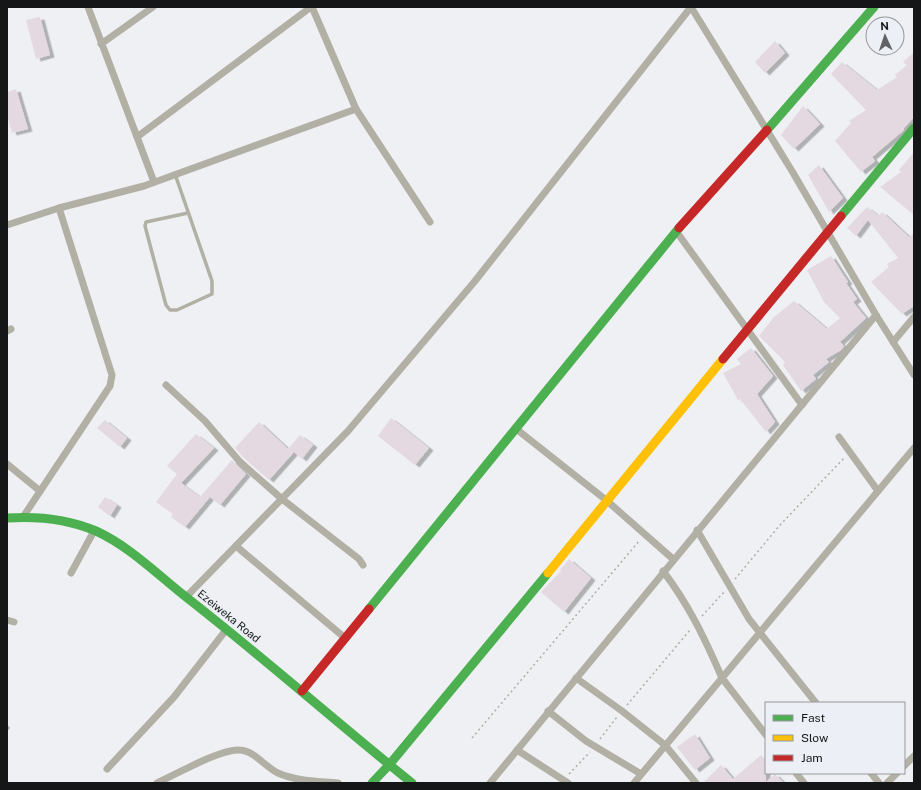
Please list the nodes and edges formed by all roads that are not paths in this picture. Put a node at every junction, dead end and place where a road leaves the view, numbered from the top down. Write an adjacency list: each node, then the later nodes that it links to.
1 (88, 7): 6 (street)
2 (153, 7): 6 (street)
3 (312, 7): 7 (street); 10 (street)
4 (691, 7): 9 (street); 32 (street)
5 (874, 7): 9 (street)
6 (101, 44): 10 (street)
7 (356, 109): 11 (street); 15 (street)
8 (914, 128): 18 (street)
9 (767, 131): 17 (street); 18 (street)
10 (137, 137): 12 (street)
11 (175, 174): 12 (street); 14 (lane)
12 (154, 182): 13 (street)
13 (59, 208): 16 (street); 30 (street)
14 (188, 213): 14 (lane)
15 (430, 222)
16 (7, 225)
17 (676, 231): 21 (street); 26 (street)
18 (828, 233): 19 (street); 21 (street)
19 (876, 315): 22 (street); 25 (street)
20 (914, 317): 22 (street)
21 (746, 330): 25 (street); 33 (street)
22 (893, 342): 23 (street)
23 (914, 375)
24 (166, 385): 32 (street)
25 (802, 404): 36 (street)
26 (515, 428): 33 (street); 46 (street)
27 (839, 438): 31 (street)
28 (914, 448): 31 (street)
29 (7, 464): 30 (street)
30 (40, 491): 34 (street)
31 (878, 491): 45 (street)
32 (282, 499): 38 (street); 40 (street)
33 (606, 500): 39 (street); 56 (street)
34 (23, 517): 35 (street, Ezeiweka Road); 37 (street, Ezeiweka Road)
35 (7, 518)
36 (697, 530): 39 (street); 45 (street)
37 (94, 531): 42 (street); 43 (street, Ezeiweka Road)
38 (236, 546): 43 (street); 46 (street)
39 (673, 559): 41 (street)
40 (363, 565)
41 (663, 571): 47 (street); 48 (street)
42 (71, 573)
43 (186, 597): 44 (street, Ezeiweka Road)
44 (226, 630): 49 (street, Ezeiweka Road); 58 (street)
45 (760, 633): 48 (street); 50 (street)
46 (345, 638): 49 (street)
47 (576, 678): 51 (street); 53 (street)
48 (722, 678): 52 (street); 53 (street)
49 (302, 691): 56 (street, Ezeiweka Road)
50 (815, 702)
51 (548, 711): 54 (street); 59 (street)
52 (765, 734)
53 (665, 745): 59 (street); 70 (street)
54 (517, 750): 63 (street); 68 (street)
55 (914, 756): 57 (street)
56 (389, 765): 66 (street); 67 (street, Ezeiweka Road)
57 (905, 765)
58 (107, 769)
59 (641, 774): 69 (street)
60 (797, 774): 71 (street)
61 (872, 774): 72 (street)
62 (896, 774): 73 (street)
63 (566, 781)
64 (157, 783): 65 (street)
65 (338, 783)
66 (372, 783)
67 (412, 783)
68 (490, 783)
69 (634, 783)
70 (696, 783)
71 (804, 783)
72 (879, 783)
73 (887, 783)

